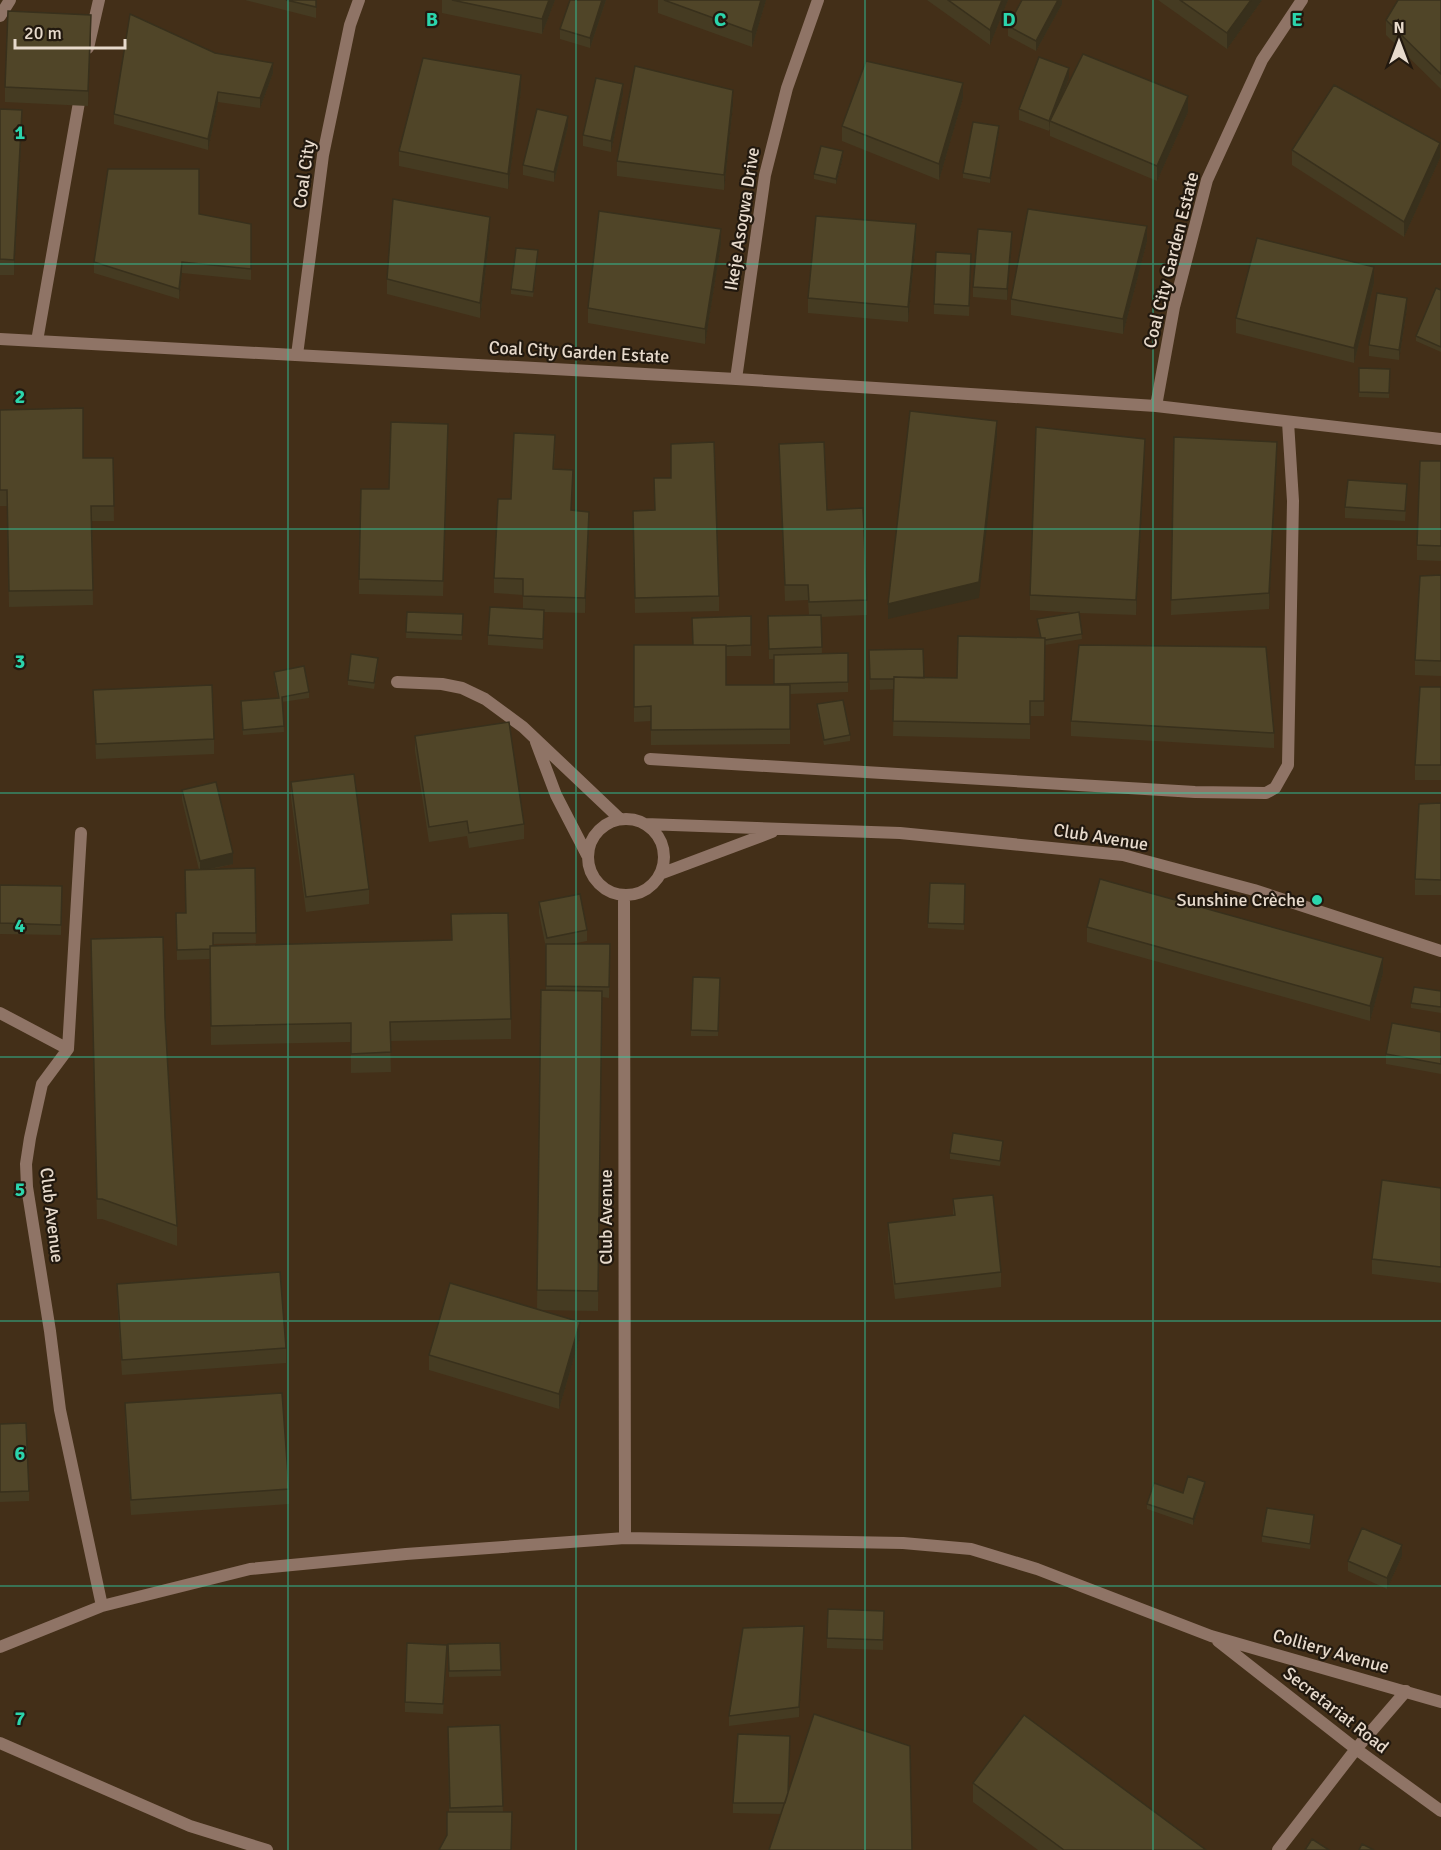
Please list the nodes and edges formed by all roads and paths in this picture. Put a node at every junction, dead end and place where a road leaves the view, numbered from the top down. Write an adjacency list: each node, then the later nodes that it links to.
1 (10, 0): 6 (street)
2 (99, 0): 7 (street)
3 (359, 0): 11 (street, Coal City)
4 (818, 0): 12 (street, Ikeje Asogwa Drive)
5 (1302, 0): 13 (street, Coal City Garden Estate)
6 (0, 16)
7 (87, 56)
8 (83, 79): 10 (street)
9 (0, 339): 10 (street, Coal City Garden Estate)
10 (37, 341): 11 (street, Coal City Garden Estate)
11 (297, 355): 12 (street, Coal City Garden Estate)
12 (736, 379): 13 (street, Coal City Garden Estate)
13 (1156, 406): 14 (street, Coal City Garden Estate)
14 (1288, 422): 15 (street, Coal City Garden Estate); 18 (street)
15 (1441, 439)
16 (397, 682): 17 (street)
17 (535, 738): 19 (street); 23 (street)
18 (650, 759)
19 (620, 819): 20 (street, Club Avenue); 23 (street)
20 (645, 824): 21 (street, Club Avenue); 24 (street)
21 (779, 829): 24 (street, Club Avenue); 26 (street, Club Avenue)
22 (81, 833): 28 (street)
23 (587, 855): 25 (street)
24 (660, 874): 25 (street, Club Avenue)
25 (624, 895): 29 (street, Club Avenue)
26 (1441, 951)
27 (0, 1013): 28 (street)
28 (68, 1049): 30 (street, Club Avenue)
29 (625, 1538): 30 (street); 31 (street)
30 (102, 1606): 32 (street)
31 (1211, 1636): 33 (street, Colliery Avenue); 36 (street, Secretariat Road)
32 (0, 1647)
33 (1406, 1691): 34 (street, Colliery Avenue); 36 (street)
34 (1441, 1702)
35 (0, 1743): 38 (street)
36 (1356, 1749): 37 (street, Secretariat Road); 40 (street)
37 (1441, 1811)
38 (227, 1844): 39 (street)
39 (267, 1850)
40 (1278, 1850)

